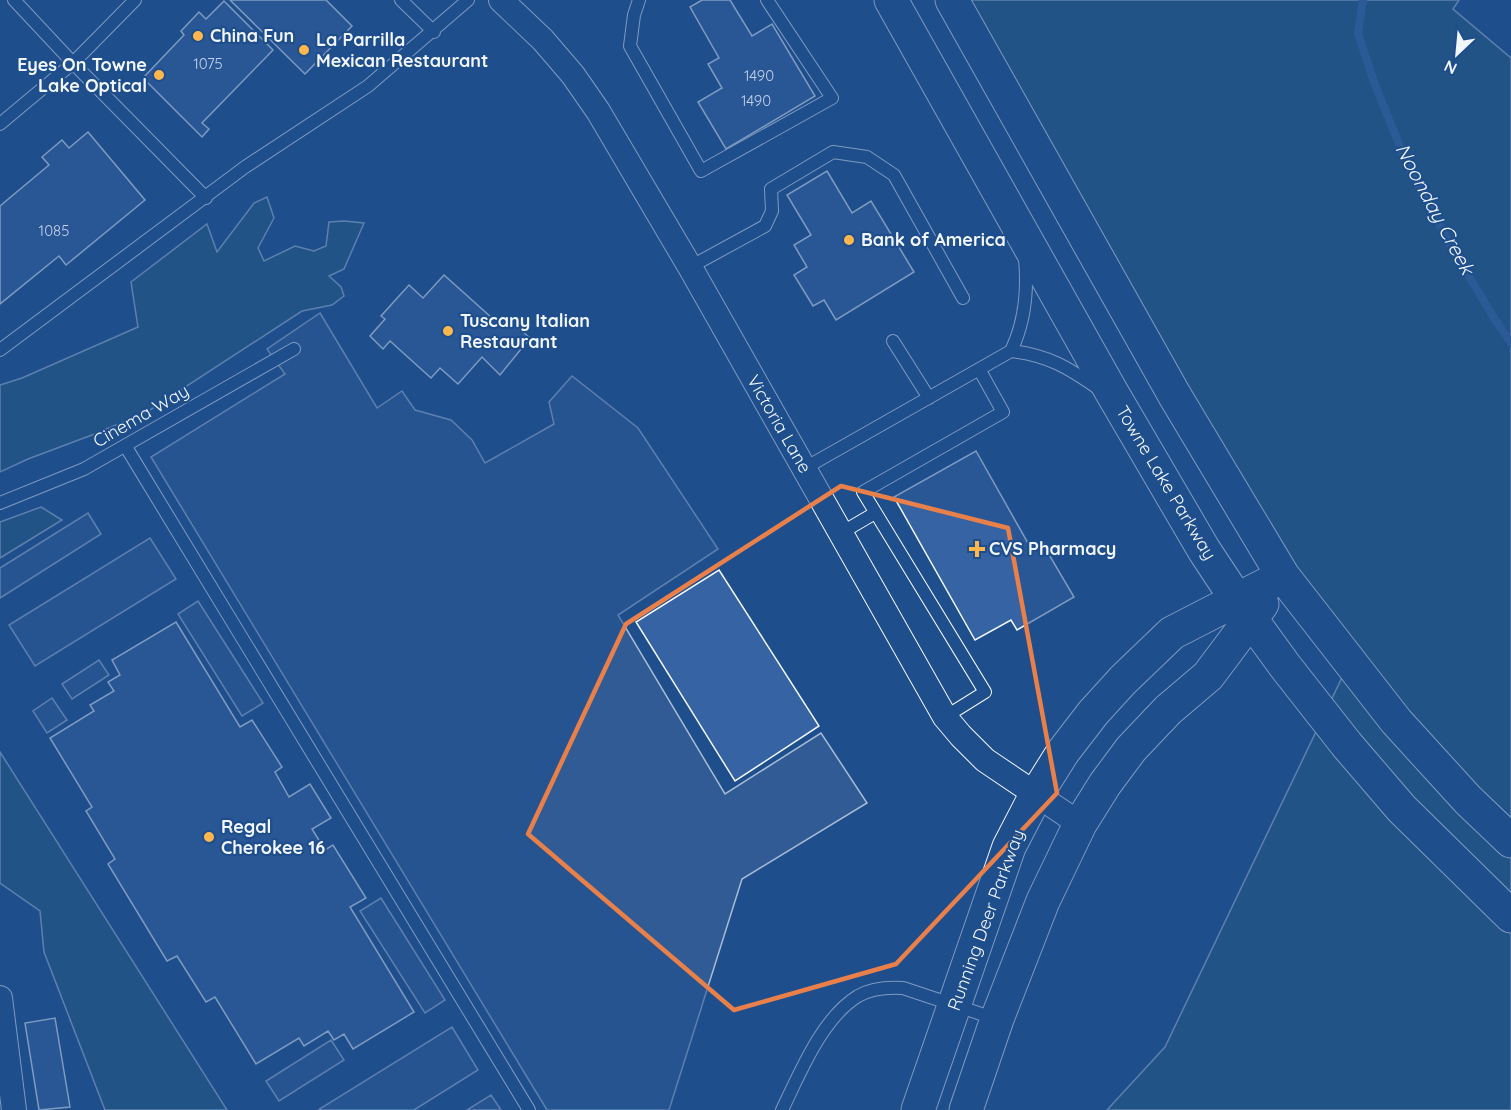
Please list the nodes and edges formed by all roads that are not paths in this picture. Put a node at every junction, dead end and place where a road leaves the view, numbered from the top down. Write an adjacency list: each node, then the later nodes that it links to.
1 (14, 0): 11 (lane)
2 (135, 0): 11 (lane)
3 (401, 0): 10 (lane)
4 (468, 0): 10 (lane)
5 (501, 0): 15 (street, Victoria Lane)
6 (639, 0): 7 (lane)
7 (767, 0)
8 (891, 0): 14 (main road, Towne Lake Parkway)
9 (952, 0): 29 (main road)
10 (434, 32): 13 (lane)
11 (73, 63): 12 (lane); 13 (lane)
12 (0, 124)
13 (206, 198): 19 (lane)
14 (1022, 231): 20 (lane); 23 (main road, Towne Lake Parkway)
15 (690, 267): 16 (lane); 25 (street, Victoria Lane)
16 (963, 298)
17 (893, 341): 22 (lane)
18 (294, 349): 24 (lane, Cinema Way)
19 (0, 350)
20 (1011, 351): 21 (lane); 23 (lane)
21 (979, 369): 22 (lane); 27 (lane)
22 (929, 398): 25 (lane)
23 (1118, 403): 30 (main road, Towne Lake Parkway)
24 (126, 447): 26 (lane, Cinema Way); 40 (lane)
25 (805, 468): 28 (street, Victoria Lane)
26 (0, 503)
27 (875, 513): 28 (lane); 31 (lane)
28 (841, 532): 31 (street, Victoria Lane)
29 (1283, 576): 30 (main road, Running Deer Parkway); 34 (main road)
30 (1244, 610): 32 (main road, Running Deer Parkway); 33 (main road, Running Deer Parkway); 35 (main road, Towne Lake Parkway)
31 (945, 717): 32 (street, Victoria Lane)
32 (1036, 795): 33 (street, Victoria Lane); 37 (main road, Running Deer Parkway)
33 (1080, 824): 38 (main road, Running Deer Parkway)
34 (1511, 841)
35 (1511, 916)
36 (0, 998): 39 (street)
37 (956, 1005): 38 (lane); 41 (lane); 42 (main road, Running Deer Parkway)
38 (997, 1019): 43 (main road, Running Deer Parkway)
39 (14, 1110)
40 (529, 1110)
41 (782, 1110)
42 (918, 1110)
43 (966, 1110)

